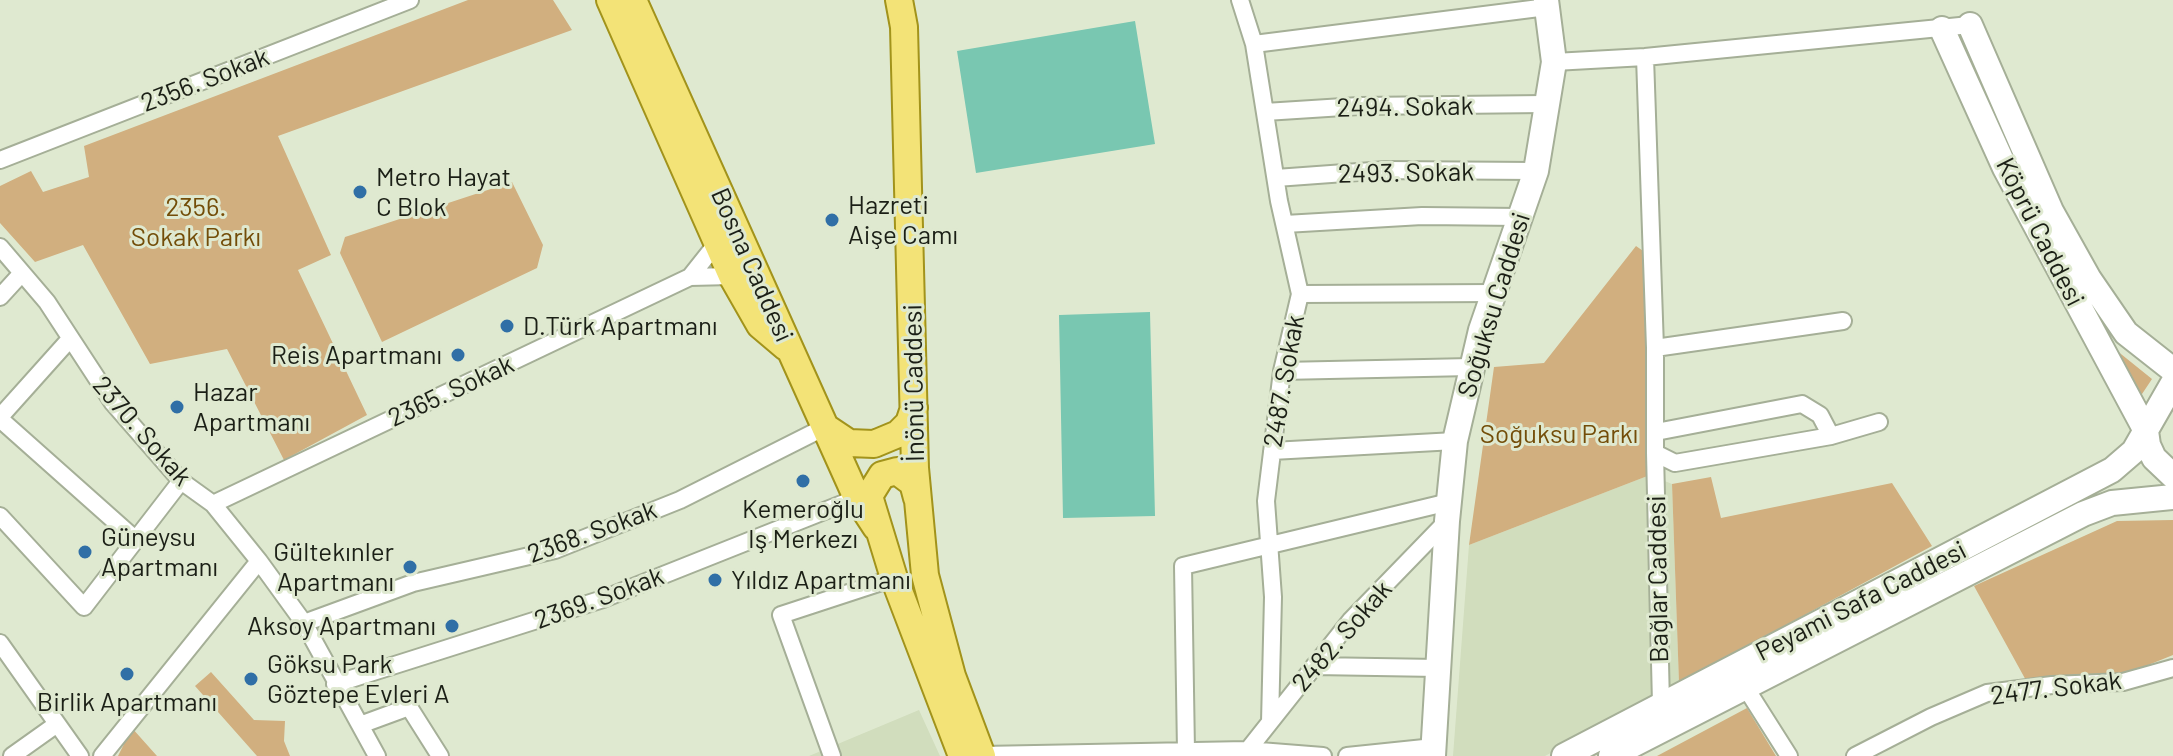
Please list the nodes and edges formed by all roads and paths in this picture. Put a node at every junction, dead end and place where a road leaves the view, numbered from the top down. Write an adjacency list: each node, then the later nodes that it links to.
1 (410, 0): 16 (street, 2356. Sokak)
2 (610, 0): 12 (main road)
3 (899, 0): 38 (main road, İnönü Caddesi)
4 (1240, 0): 9 (street, 2487. Sokak)
5 (631, 4): 15 (main road, Bosna Caddesi)
6 (1547, 4): 9 (street); 11 (street, Soğuksu Caddesi)
7 (1970, 25): 8 (street); 35 (street, Köprü Caddesi)
8 (1942, 29): 10 (street); 42 (street, Köprü Caddesi)
9 (1254, 44): 14 (street, 2487. Sokak)
10 (1645, 57): 11 (street); 32 (street, Bağlar Caddesi)
11 (1554, 62): 13 (street, Soğuksu Caddesi)
12 (655, 102): 15 (main road); 21 (main road)
13 (1545, 104): 14 (street, 2494. Sokak); 17 (street, Soğuksu Caddesi)
14 (1265, 112): 18 (street, 2487. Sokak)
15 (690, 126): 28 (main road, Bosna Caddesi)
16 (0, 160)
17 (1536, 171): 18 (street, 2493. Sokak); 19 (street, Soğuksu Caddesi)
18 (1276, 178): 20 (street, 2487. Sokak)
19 (1521, 217): 20 (street); 26 (street, Soğuksu Caddesi)
20 (1285, 224): 27 (street, 2487. Sokak)
21 (717, 243): 24 (main road); 25 (street, 2365. Sokak)
22 (0, 247): 23 (street, 2370. Sokak)
23 (22, 273): 29 (street); 31 (street, 2370. Sokak)
24 (732, 276): 25 (street, 2365. Sokak); 28 (main road); 33 (main road)
25 (690, 277): 53 (street, 2365. Sokak)
26 (1495, 293): 27 (street); 34 (street, Soğuksu Caddesi)
27 (1300, 294): 36 (street, 2487. Sokak)
28 (768, 295): 33 (main road, Bosna Caddesi)
29 (0, 297)
30 (1843, 321): 32 (street)
31 (69, 340): 39 (street); 49 (street, 2370. Sokak)
32 (1655, 348): 43 (street, Bağlar Caddesi)
33 (789, 349): 41 (main road, Bosna Caddesi)
34 (1471, 367): 36 (street); 45 (street, Soğuksu Caddesi)
35 (2173, 370)
36 (1282, 371): 46 (street, 2487. Sokak)
37 (2173, 383): 42 (street, Peyami Safa Caddesi)
38 (914, 408): 41 (main road); 52 (main road, İnönü Caddesi)
39 (0, 418): 57 (street)
40 (1879, 422): 44 (street)
41 (825, 427): 51 (main road, Bosna Caddesi); 61 (street, 2368. Sokak)
42 (2146, 431): 48 (street, Köprü Caddesi); 68 (street, Peyami Safa Caddesi)
43 (1656, 432): 44 (street); 47 (street, Bağlar Caddesi)
44 (1831, 436): 47 (street)
45 (1455, 441): 46 (street); 54 (street, Soğuksu Caddesi)
46 (1272, 451): 58 (street, 2487. Sokak)
47 (1655, 453): 68 (street, Bağlar Caddesi)
48 (2173, 476)
49 (181, 481): 53 (street, 2370. Sokak); 57 (street)
50 (2173, 497): 67 (street, Peyami Safa Caddesi)
51 (857, 498): 56 (main road, Bosna Caddesi); 66 (street, 2369. Sokak)
52 (918, 501): 56 (main road); 82 (main road, İnönü Caddesi)
53 (213, 504): 59 (street, 2370. Sokak)
54 (1448, 511): 58 (street); 63 (street, 2482. Sokak); 64 (street, Soğuksu Caddesi)
55 (0, 516): 57 (street)
56 (876, 527): 60 (main road)
57 (136, 540)
58 (1269, 548): 69 (street, 2487. Sokak); 72 (street)
59 (259, 561): 61 (street, 2370. Sokak); 77 (street)
60 (894, 578): 80 (street); 81 (main road)
61 (304, 623): 66 (street, 2370. Sokak)
62 (0, 643): 70 (street)
63 (1314, 666): 64 (street); 69 (street, 2482. Sokak)
64 (1438, 668): 73 (street, Soğuksu Caddesi)
65 (2173, 668): 88 (street, 2477. Sokak)
66 (335, 684): 71 (street, 2370. Sokak)
67 (1744, 685): 86 (street, Peyami Safa Caddesi); 87 (street)
68 (1661, 704): 85 (street, Peyami Safa Caddesi)
69 (1270, 722): 74 (street, 2482. Sokak)
70 (57, 724): 75 (street); 76 (street)
71 (360, 725): 78 (street, 2370. Sokak); 79 (street)
72 (1186, 751): 74 (street); 82 (street)
73 (1433, 752): 84 (street)
74 (1245, 753): 83 (street)
75 (12, 756)
76 (80, 756)
77 (102, 756)
78 (377, 756)
79 (440, 756)
80 (832, 756)
81 (962, 756)
82 (982, 756)
83 (1323, 756)
84 (1347, 756)
85 (1564, 756)
86 (1611, 756)
87 (1789, 756)
88 (1855, 756)

